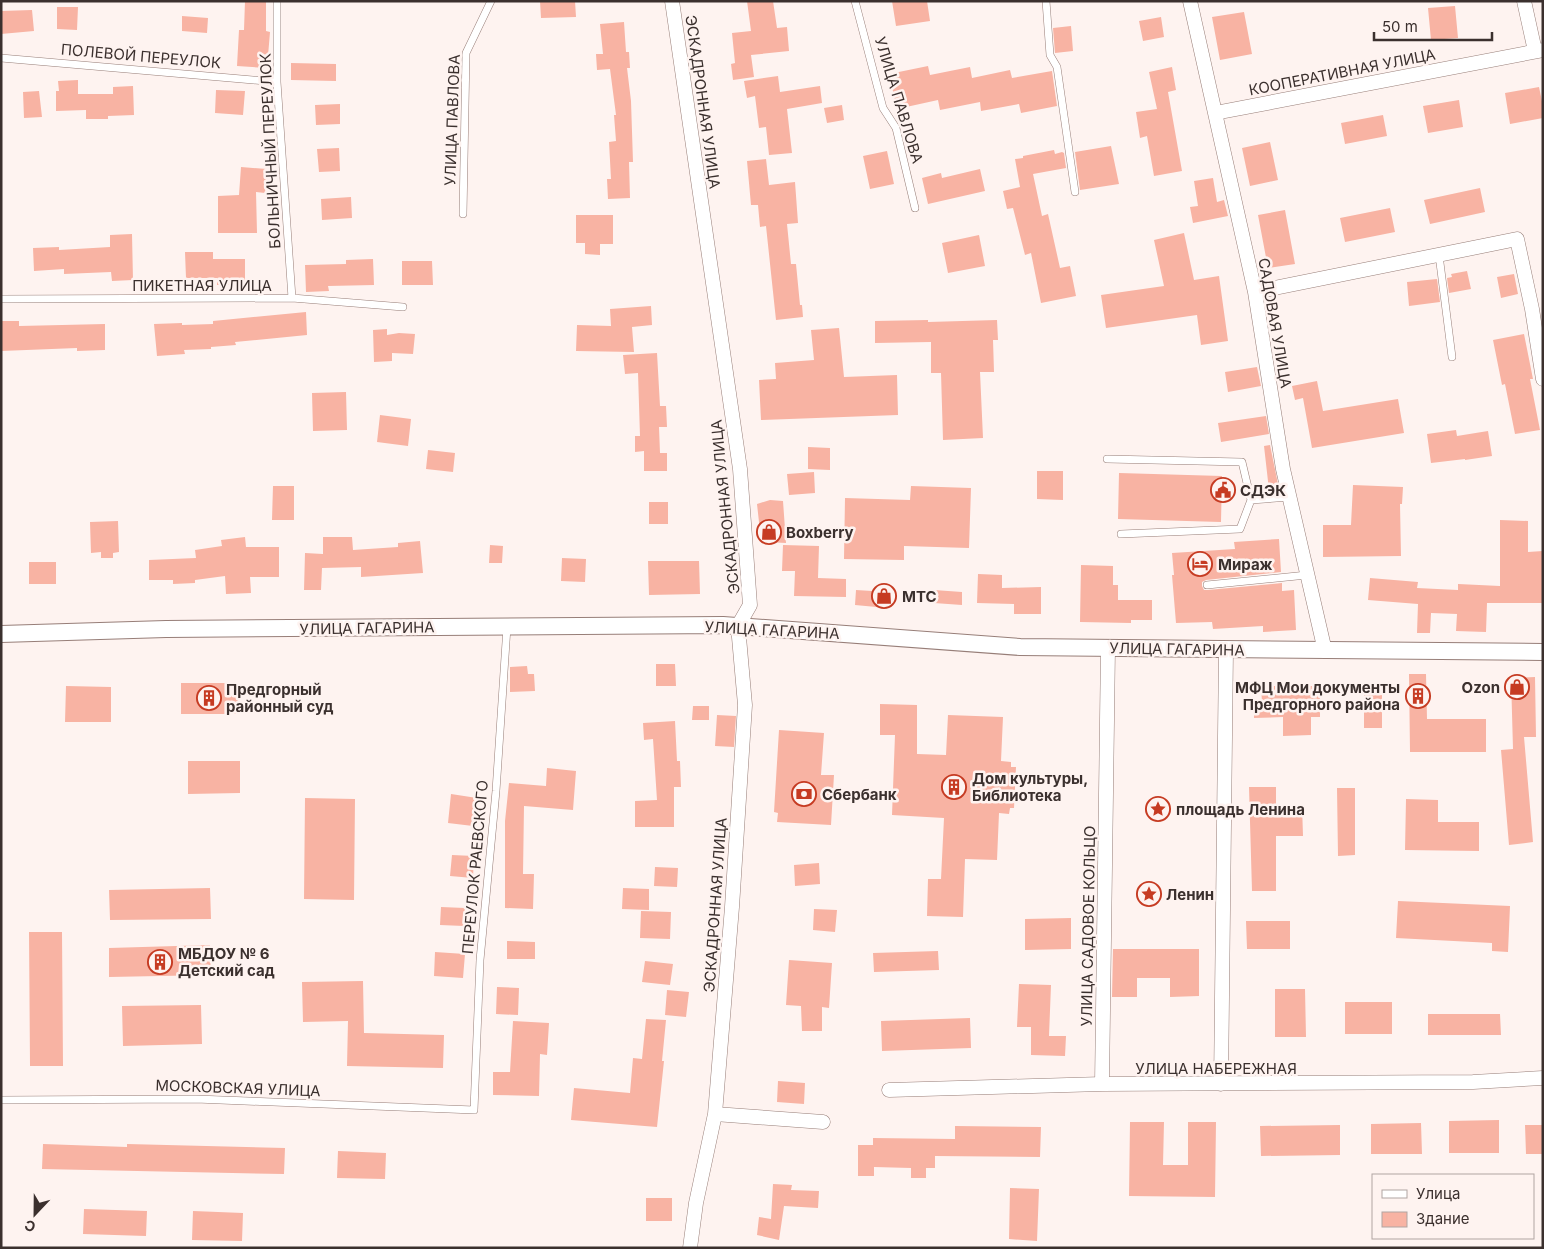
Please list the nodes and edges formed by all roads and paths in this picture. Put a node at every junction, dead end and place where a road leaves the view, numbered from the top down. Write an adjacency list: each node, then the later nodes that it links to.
1 (277, 1): 10 (lane, БОЛЬНИЧНЫЙ ПЕРЕУЛОК)
2 (491, 1): 14 (lane, УЛИЦА ПАВЛОВА)
3 (672, 1): 29 (street, ЭСКАДРОННАЯ УЛИЦА)
4 (855, 1): 13 (lane, УЛИЦА ПАВЛОВА)
5 (1046, 1): 12 (lane)
6 (1190, 1): 11 (street, САДОВАЯ УЛИЦА)
7 (1524, 1): 8 (street, КООПЕРАТИВНАЯ УЛИЦА)
8 (1539, 51): 11 (street, КООПЕРАТИВНАЯ УЛИЦА)
9 (1, 58): 10 (lane, ПОЛЕВОЙ ПЕРЕУЛОК)
10 (278, 82): 17 (lane, БОЛЬНИЧНЫЙ ПЕРЕУЛОК)
11 (1215, 113): 16 (street, САДОВАЯ УЛИЦА)
12 (1075, 192)
13 (915, 208)
14 (463, 214)
15 (1438, 255): 16 (street); 20 (lane); 21 (street)
16 (1255, 292): 23 (street, САДОВАЯ УЛИЦА)
17 (292, 298): 18 (lane, ПИКЕТНАЯ УЛИЦА); 19 (lane, ПИКЕТНАЯ УЛИЦА)
18 (1, 299)
19 (403, 307)
20 (1452, 357)
21 (1543, 379)
22 (1106, 459): 24 (lane)
23 (1290, 497): 24 (lane); 26 (street, САДОВАЯ УЛИЦА)
24 (1251, 500): 25 (lane)
25 (1121, 534)
26 (1307, 575): 27 (lane); 33 (street, САДОВАЯ УЛИЦА)
27 (1207, 586)
28 (507, 626): 29 (street, УЛИЦА ГАГАРИНА); 30 (street, УЛИЦА ГАГАРИНА); 40 (lane, ПЕРЕУЛОК РАЕВСКОГО)
29 (738, 626): 31 (street, УЛИЦА ГАГАРИНА); 41 (street, ЭСКАДРОННАЯ УЛИЦА)
30 (1, 634)
31 (1108, 648): 32 (street, УЛИЦА ГАГАРИНА); 36 (street, УЛИЦА САДОВОЕ КОЛЬЦО)
32 (1226, 650): 33 (street, УЛИЦА ГАГАРИНА); 37 (street)
33 (1324, 651): 34 (street, УЛИЦА ГАГАРИНА)
34 (1543, 652)
35 (1543, 1078): 37 (street, УЛИЦА НАБЕРЕЖНАЯ)
36 (1102, 1084): 37 (street, УЛИЦА НАБЕРЕЖНАЯ); 38 (street, УЛИЦА НАБЕРЕЖНАЯ)
37 (1221, 1084)
38 (889, 1090)
39 (1, 1100): 40 (lane, МОСКОВСКАЯ УЛИЦА)
40 (474, 1110)
41 (715, 1114): 42 (street); 43 (street, ЭСКАДРОННАЯ УЛИЦА)
42 (823, 1122)
43 (690, 1248)

